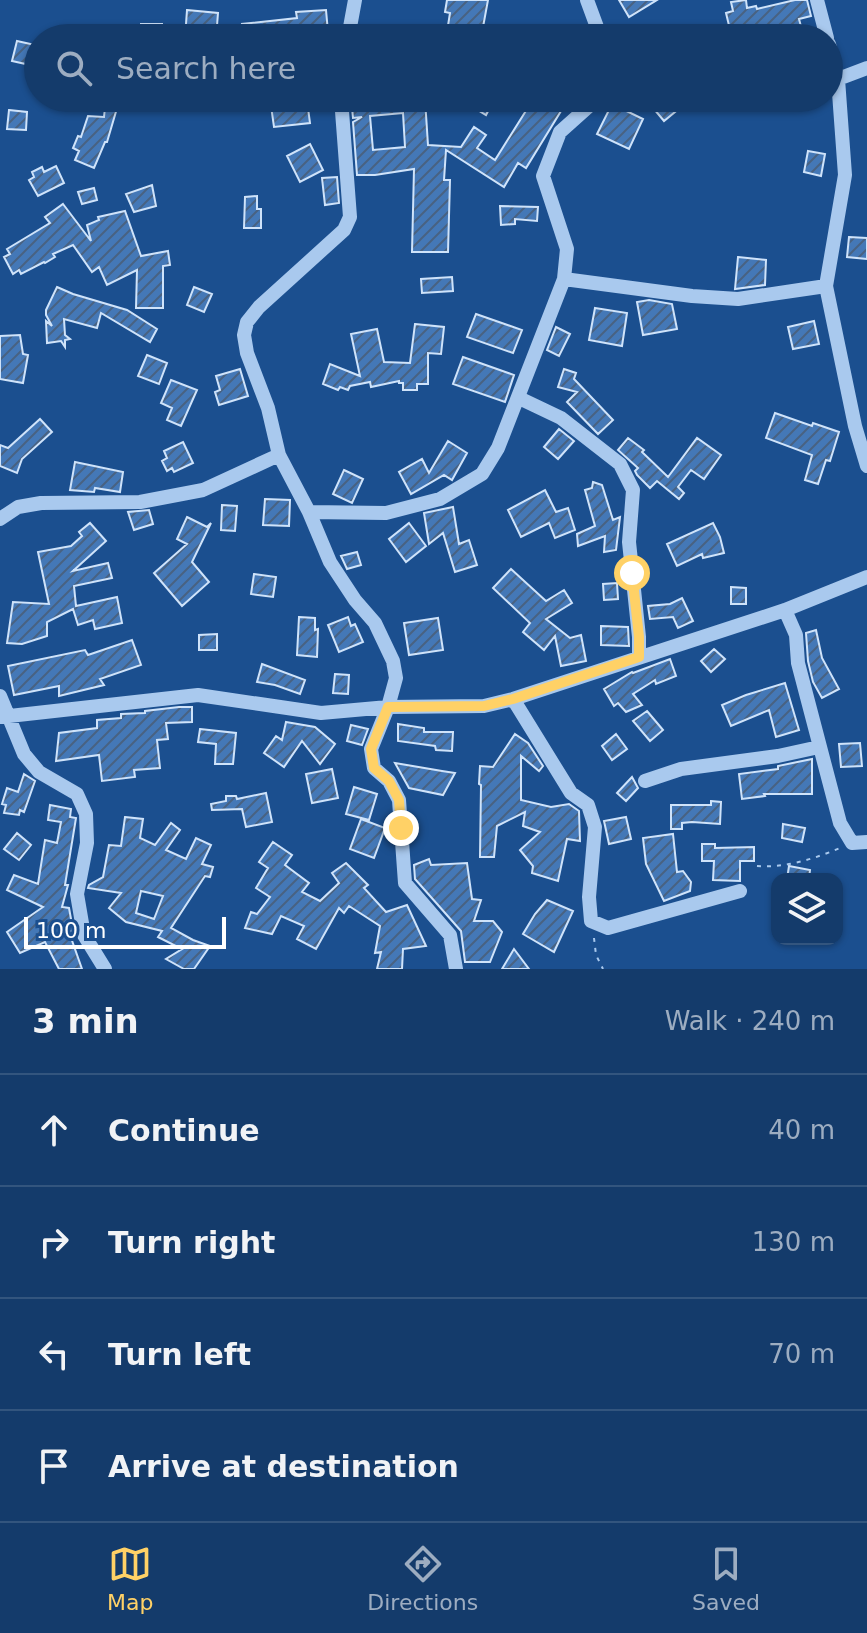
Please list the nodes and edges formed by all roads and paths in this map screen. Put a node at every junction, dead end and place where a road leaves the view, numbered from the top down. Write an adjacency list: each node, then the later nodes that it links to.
1 (355, 0): 4 (street)
2 (587, 0): 5 (street)
3 (817, 0): 6 (street)
4 (351, 24)
5 (596, 24)
6 (823, 24)
7 (867, 68): 8 (street)
8 (843, 77)
9 (342, 112): 15 (street)
10 (582, 112): 12 (street)
11 (840, 112): 13 (street)
12 (564, 279): 13 (street); 14 (street)
13 (826, 286): 16 (street)
14 (519, 398): 17 (street); 21 (street)
15 (279, 455): 17 (street); 18 (street)
16 (867, 466)
17 (309, 512): 24 (street)
18 (0, 519)
19 (867, 577): 20 (street)
20 (785, 610): 21 (street); 26 (street)
21 (639, 657): 23 (street)
22 (0, 696): 25 (street)
23 (513, 699): 24 (street); 31 (street)
24 (388, 707): 25 (street); 33 (street)
25 (4, 717): 32 (street)
26 (819, 747): 27 (street); 28 (street)
27 (645, 781)
28 (859, 842): 29 (path)
29 (757, 866)
30 (740, 891): 31 (street)
31 (591, 921): 34 (path)
32 (105, 969)
33 (456, 969)
34 (603, 969)

